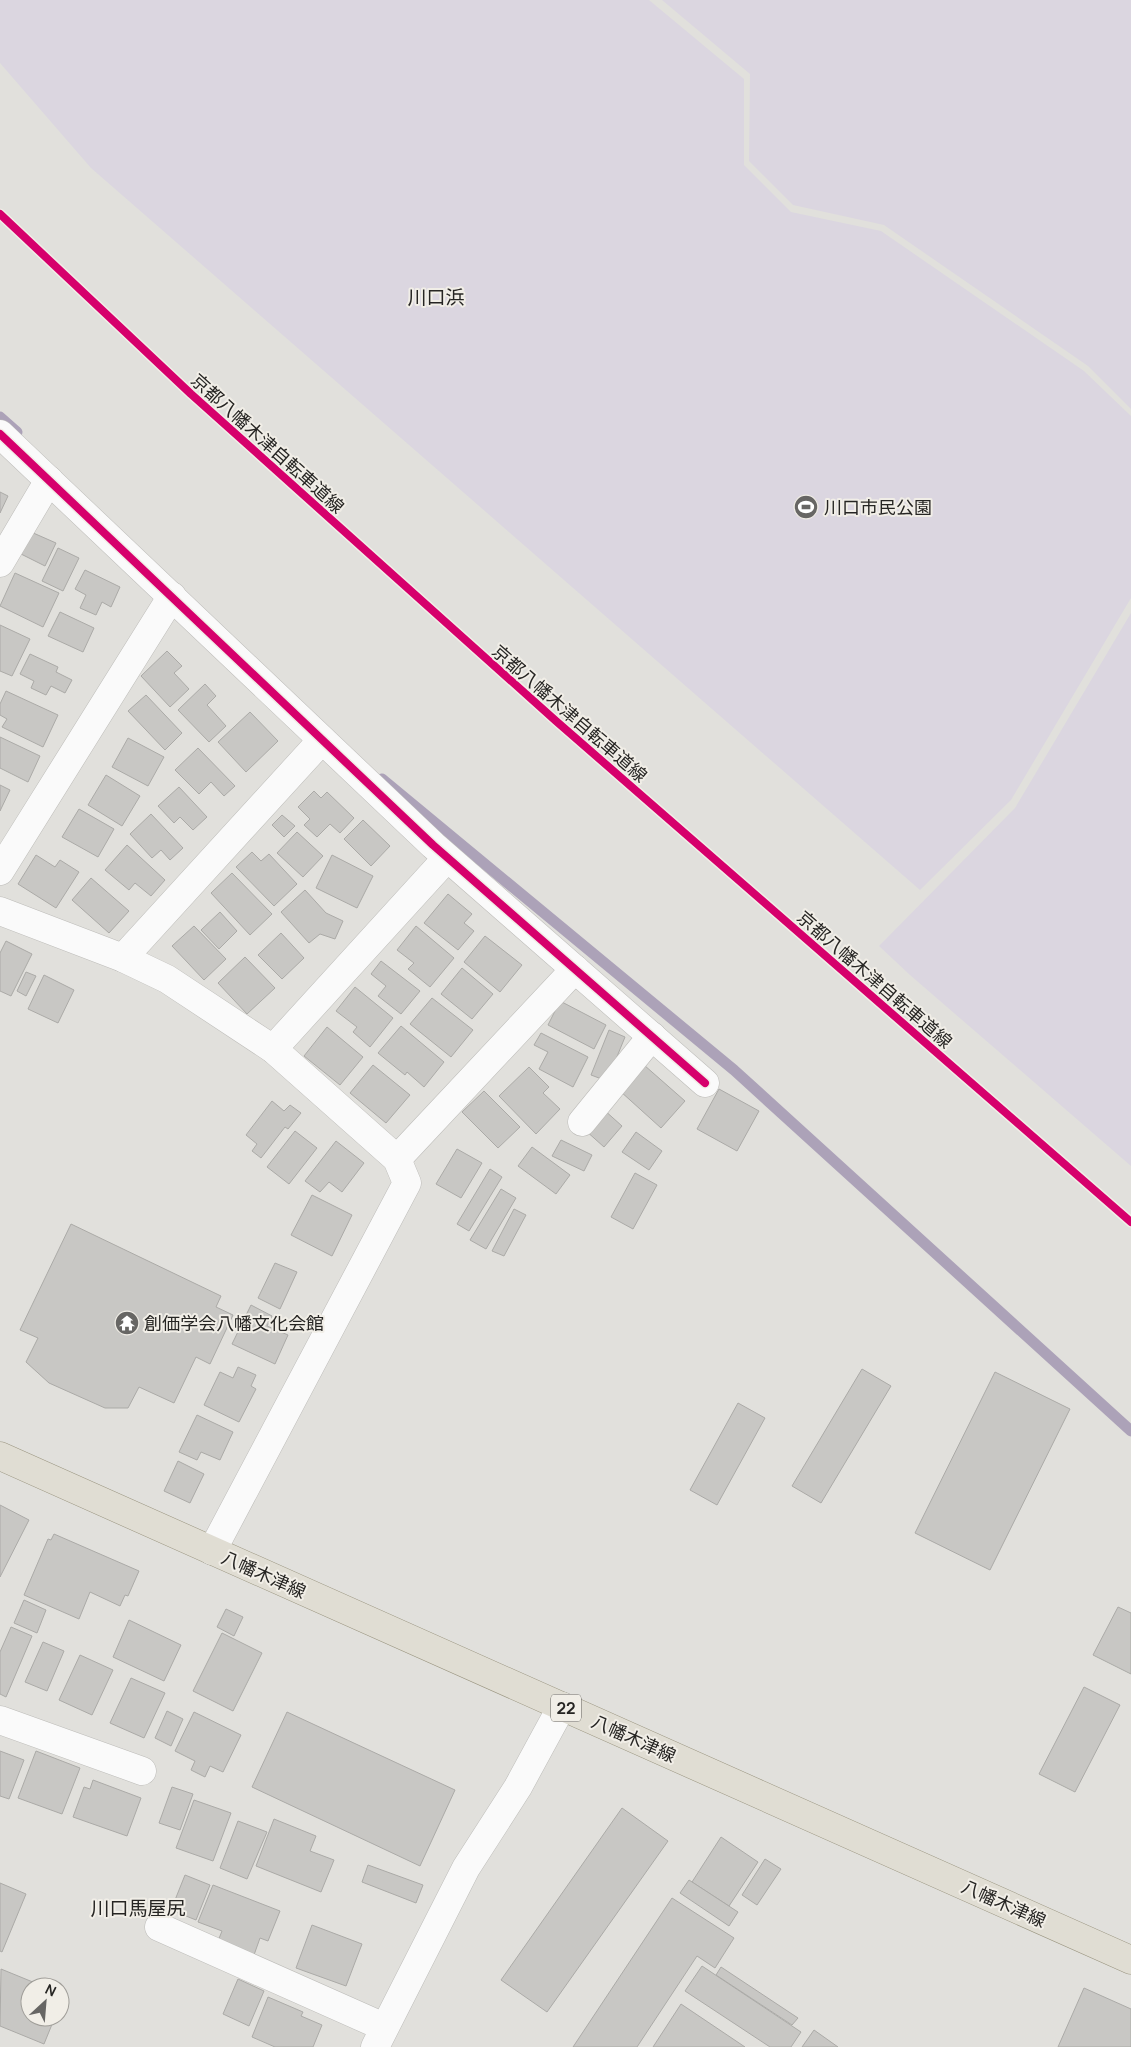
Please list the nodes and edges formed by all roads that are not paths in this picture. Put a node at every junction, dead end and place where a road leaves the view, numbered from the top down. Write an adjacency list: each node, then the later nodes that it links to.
1 (0, 434): 2 (street)
2 (49, 480): 3 (street); 4 (street)
3 (0, 563)
4 (172, 596): 5 (street); 7 (street)
5 (322, 740): 6 (street); 9 (street)
6 (447, 858): 10 (street); 12 (street)
7 (0, 871)
8 (0, 911): 9 (street)
9 (124, 958): 12 (street)
10 (576, 970): 11 (street); 15 (street)
11 (652, 1036): 13 (street); 14 (street)
12 (273, 1049): 15 (street)
13 (705, 1083)
14 (582, 1122)
15 (397, 1159): 17 (street)
16 (0, 1456): 17 (main road, 八幡木津線 / 22)
17 (212, 1550): 18 (main road, 八幡木津線 / 22)
18 (562, 1706): 22 (main road, 八幡木津線 / 22); 23 (street)
19 (0, 1720): 20 (street)
20 (142, 1771)
21 (159, 1927): 23 (street)
22 (1131, 1960)
23 (379, 2037)

